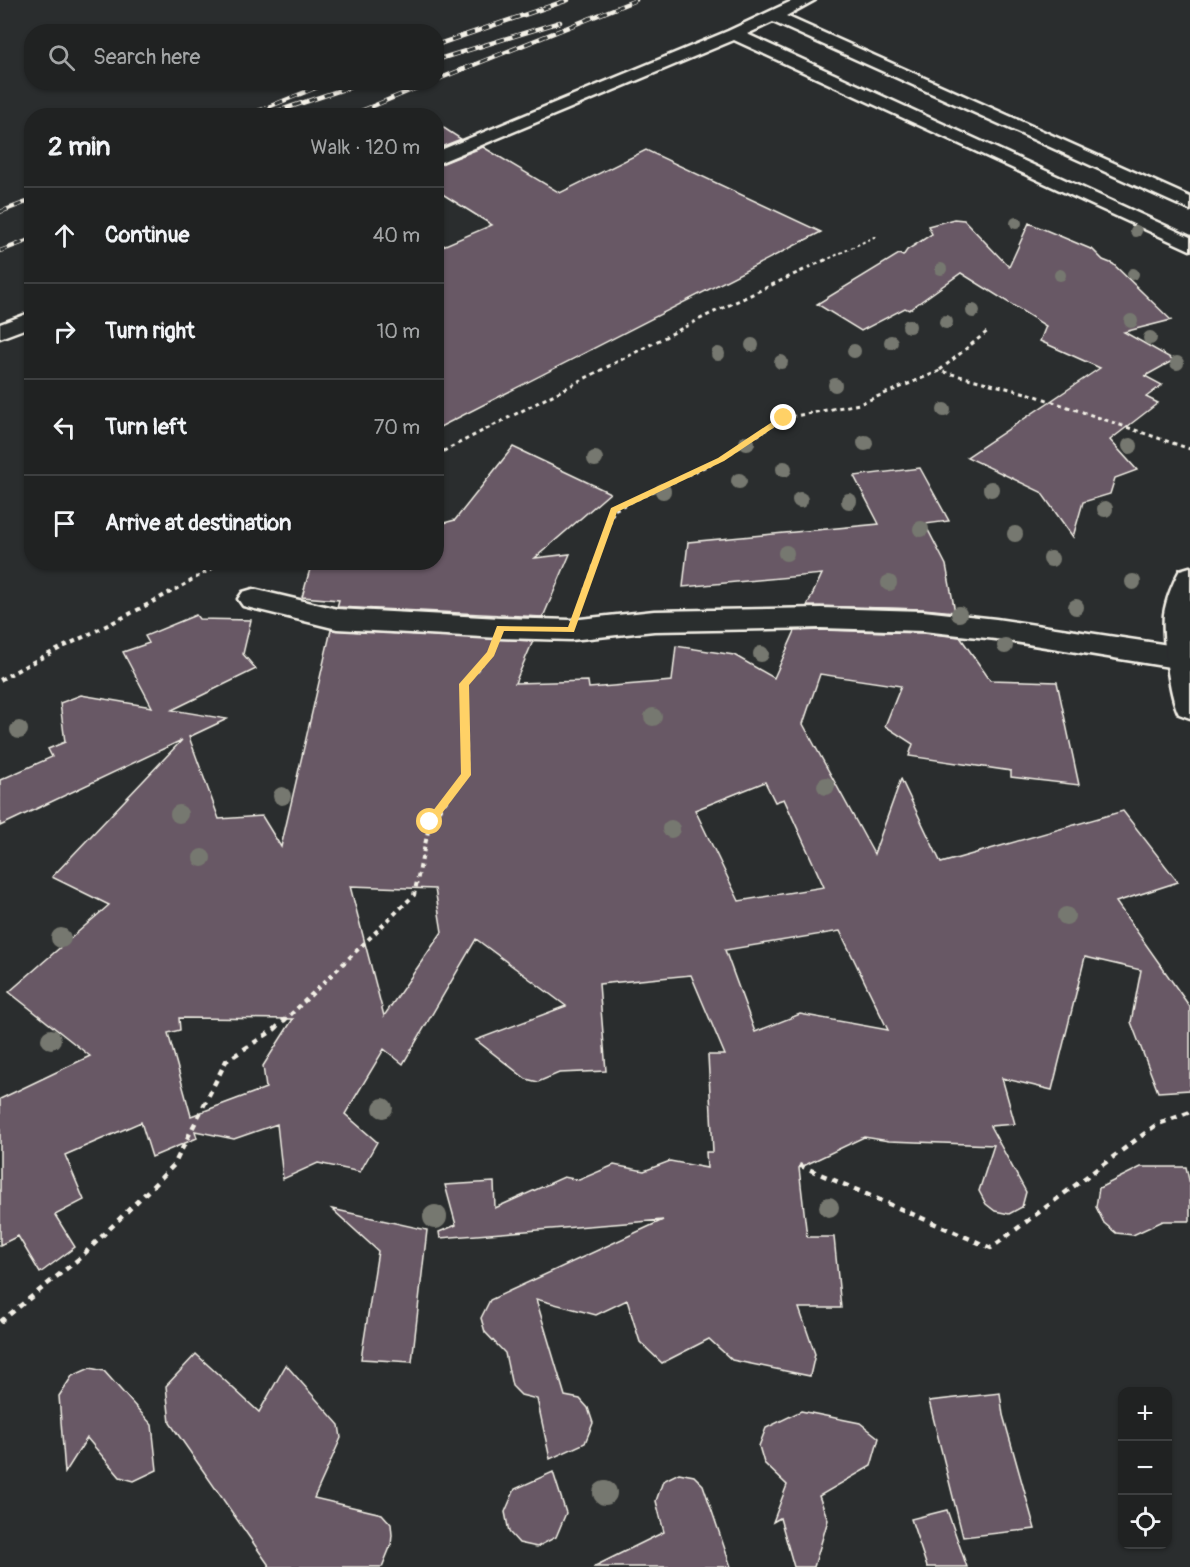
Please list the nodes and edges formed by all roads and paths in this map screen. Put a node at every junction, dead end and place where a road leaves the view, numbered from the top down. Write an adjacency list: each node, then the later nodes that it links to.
1 (807, 0): 2 (lane)
2 (773, 16): 3 (lane); 5 (lane)
3 (734, 34): 4 (lane); 7 (lane)
4 (444, 156)
5 (1190, 204)
6 (876, 236): 13 (path)
7 (1190, 244)
8 (24, 322): 10 (lane)
9 (989, 330): 11 (path)
10 (0, 332)
11 (940, 371): 12 (path); 18 (path)
12 (1190, 449)
13 (444, 451)
14 (209, 570): 20 (path)
15 (1190, 577): 19 (street)
16 (253, 599): 17 (street)
17 (500, 628): 18 (street); 24 (path)
18 (571, 630): 19 (street)
19 (1182, 658): 21 (street)
20 (0, 680)
21 (1190, 706)
22 (1190, 1112): 23 (path)
23 (799, 1165)
24 (0, 1322)

